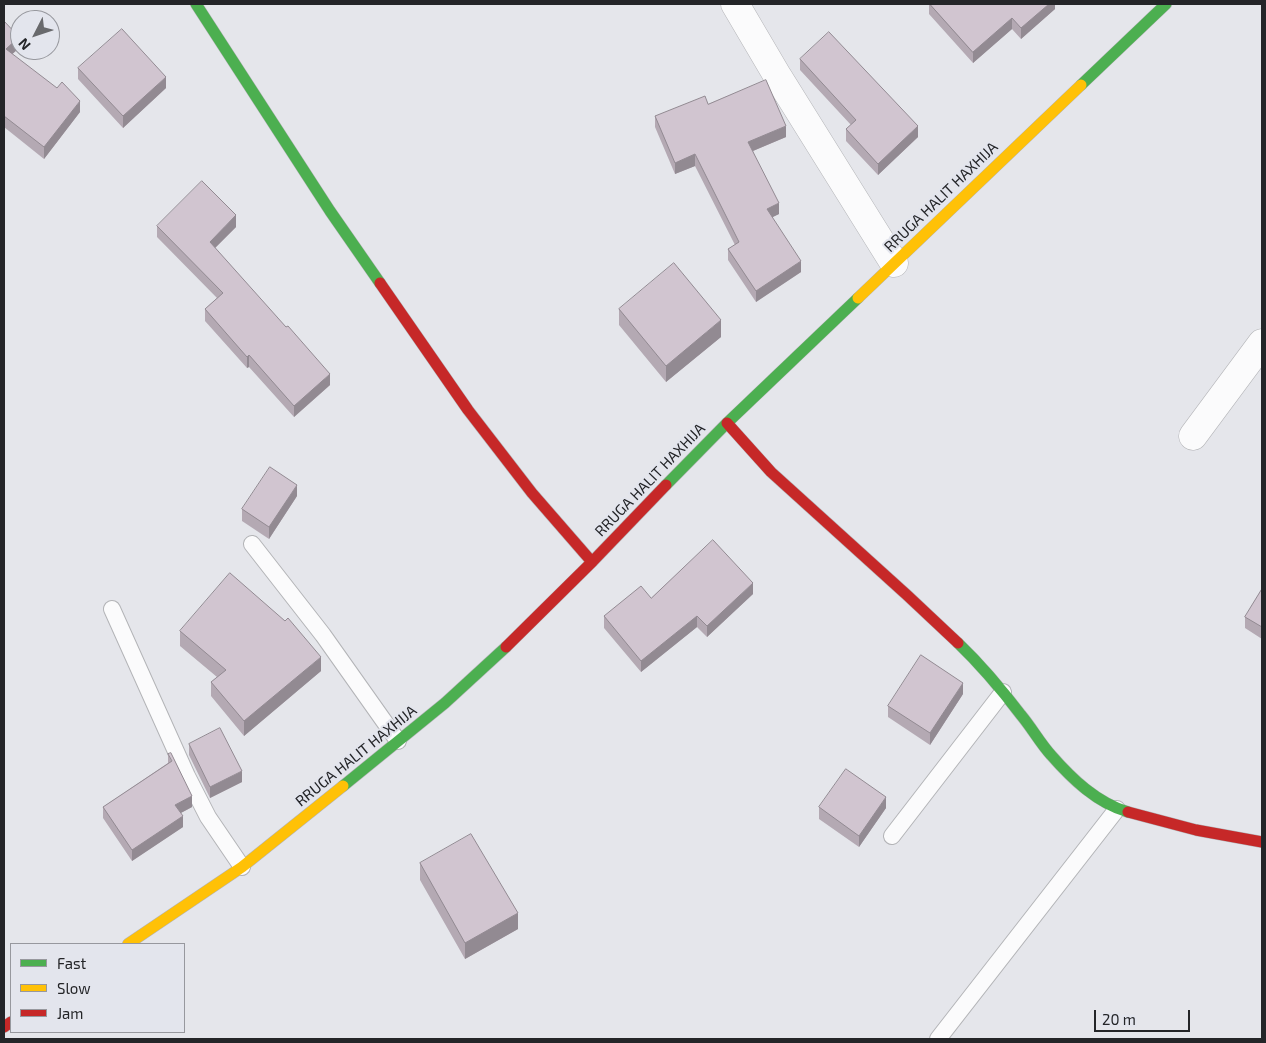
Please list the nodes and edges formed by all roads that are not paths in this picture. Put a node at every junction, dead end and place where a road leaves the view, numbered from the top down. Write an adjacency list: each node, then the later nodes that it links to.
1 (196, 4): 9 (street)
2 (735, 4): 4 (street)
3 (1166, 4): 4 (street, RRUGA HALIT HAXHIJA)
4 (894, 263): 6 (street, RRUGA HALIT HAXHIJA)
5 (1262, 343): 7 (street)
6 (727, 423): 9 (street, RRUGA HALIT HAXHIJA); 11 (street)
7 (1193, 436)
8 (252, 544): 12 (lane)
9 (592, 562): 12 (street, RRUGA HALIT HAXHIJA)
10 (112, 609): 16 (lane)
11 (1003, 692): 13 (street); 14 (lane)
12 (398, 741): 16 (street, RRUGA HALIT HAXHIJA)
13 (1116, 808): 15 (street); 18 (lane)
14 (892, 836)
15 (1261, 840)
16 (242, 866): 17 (street, RRUGA HALIT HAXHIJA)
17 (129, 943)
18 (938, 1039)

